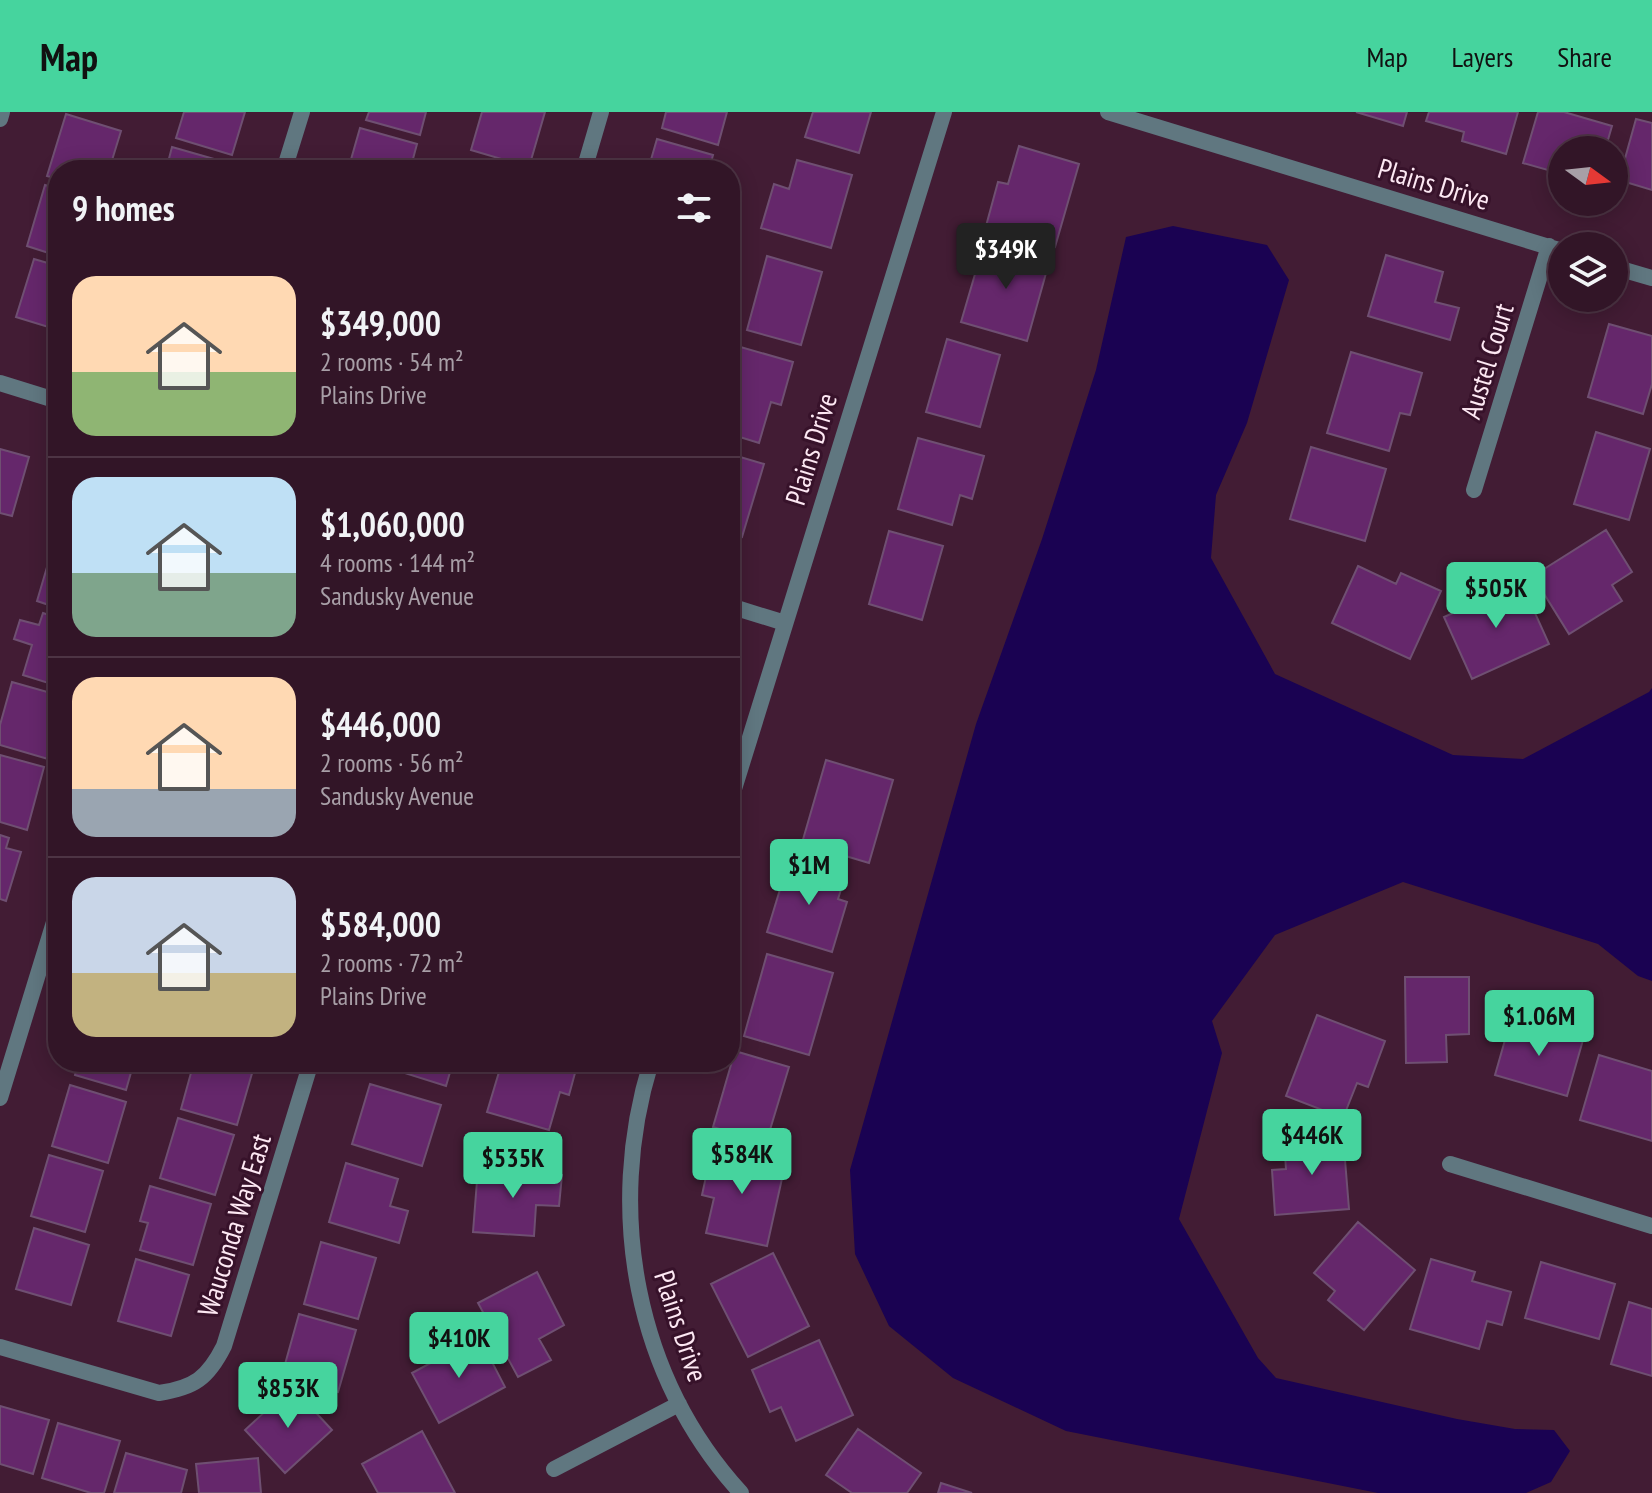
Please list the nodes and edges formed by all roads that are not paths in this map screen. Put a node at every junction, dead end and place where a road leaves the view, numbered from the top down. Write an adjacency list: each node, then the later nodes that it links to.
1 (2, 112): 6 (street)
2 (302, 112): 7 (street)
3 (601, 112): 8 (street)
4 (944, 112): 17 (street, Plains Drive)
5 (1108, 112): 9 (street, Plains Drive)
6 (0, 119)
7 (287, 160)
8 (587, 160)
9 (1548, 246)
10 (1548, 269): 15 (street, Austel Court)
11 (1628, 271): 12 (street)
12 (1652, 278)
13 (0, 383): 14 (street)
14 (48, 398)
15 (1474, 490)
16 (740, 609): 17 (street)
17 (785, 623): 18 (street, Plains Drive)
18 (740, 769)
19 (48, 942): 22 (street)
20 (308, 1072): 25 (street, Wauconda Way East)
21 (648, 1072): 26 (street, Plains Drive)
22 (0, 1098)
23 (1450, 1164): 24 (street)
24 (1652, 1226)
25 (0, 1347)
26 (679, 1404): 27 (street); 28 (street, Plains Drive)
27 (554, 1469)
28 (741, 1493)

